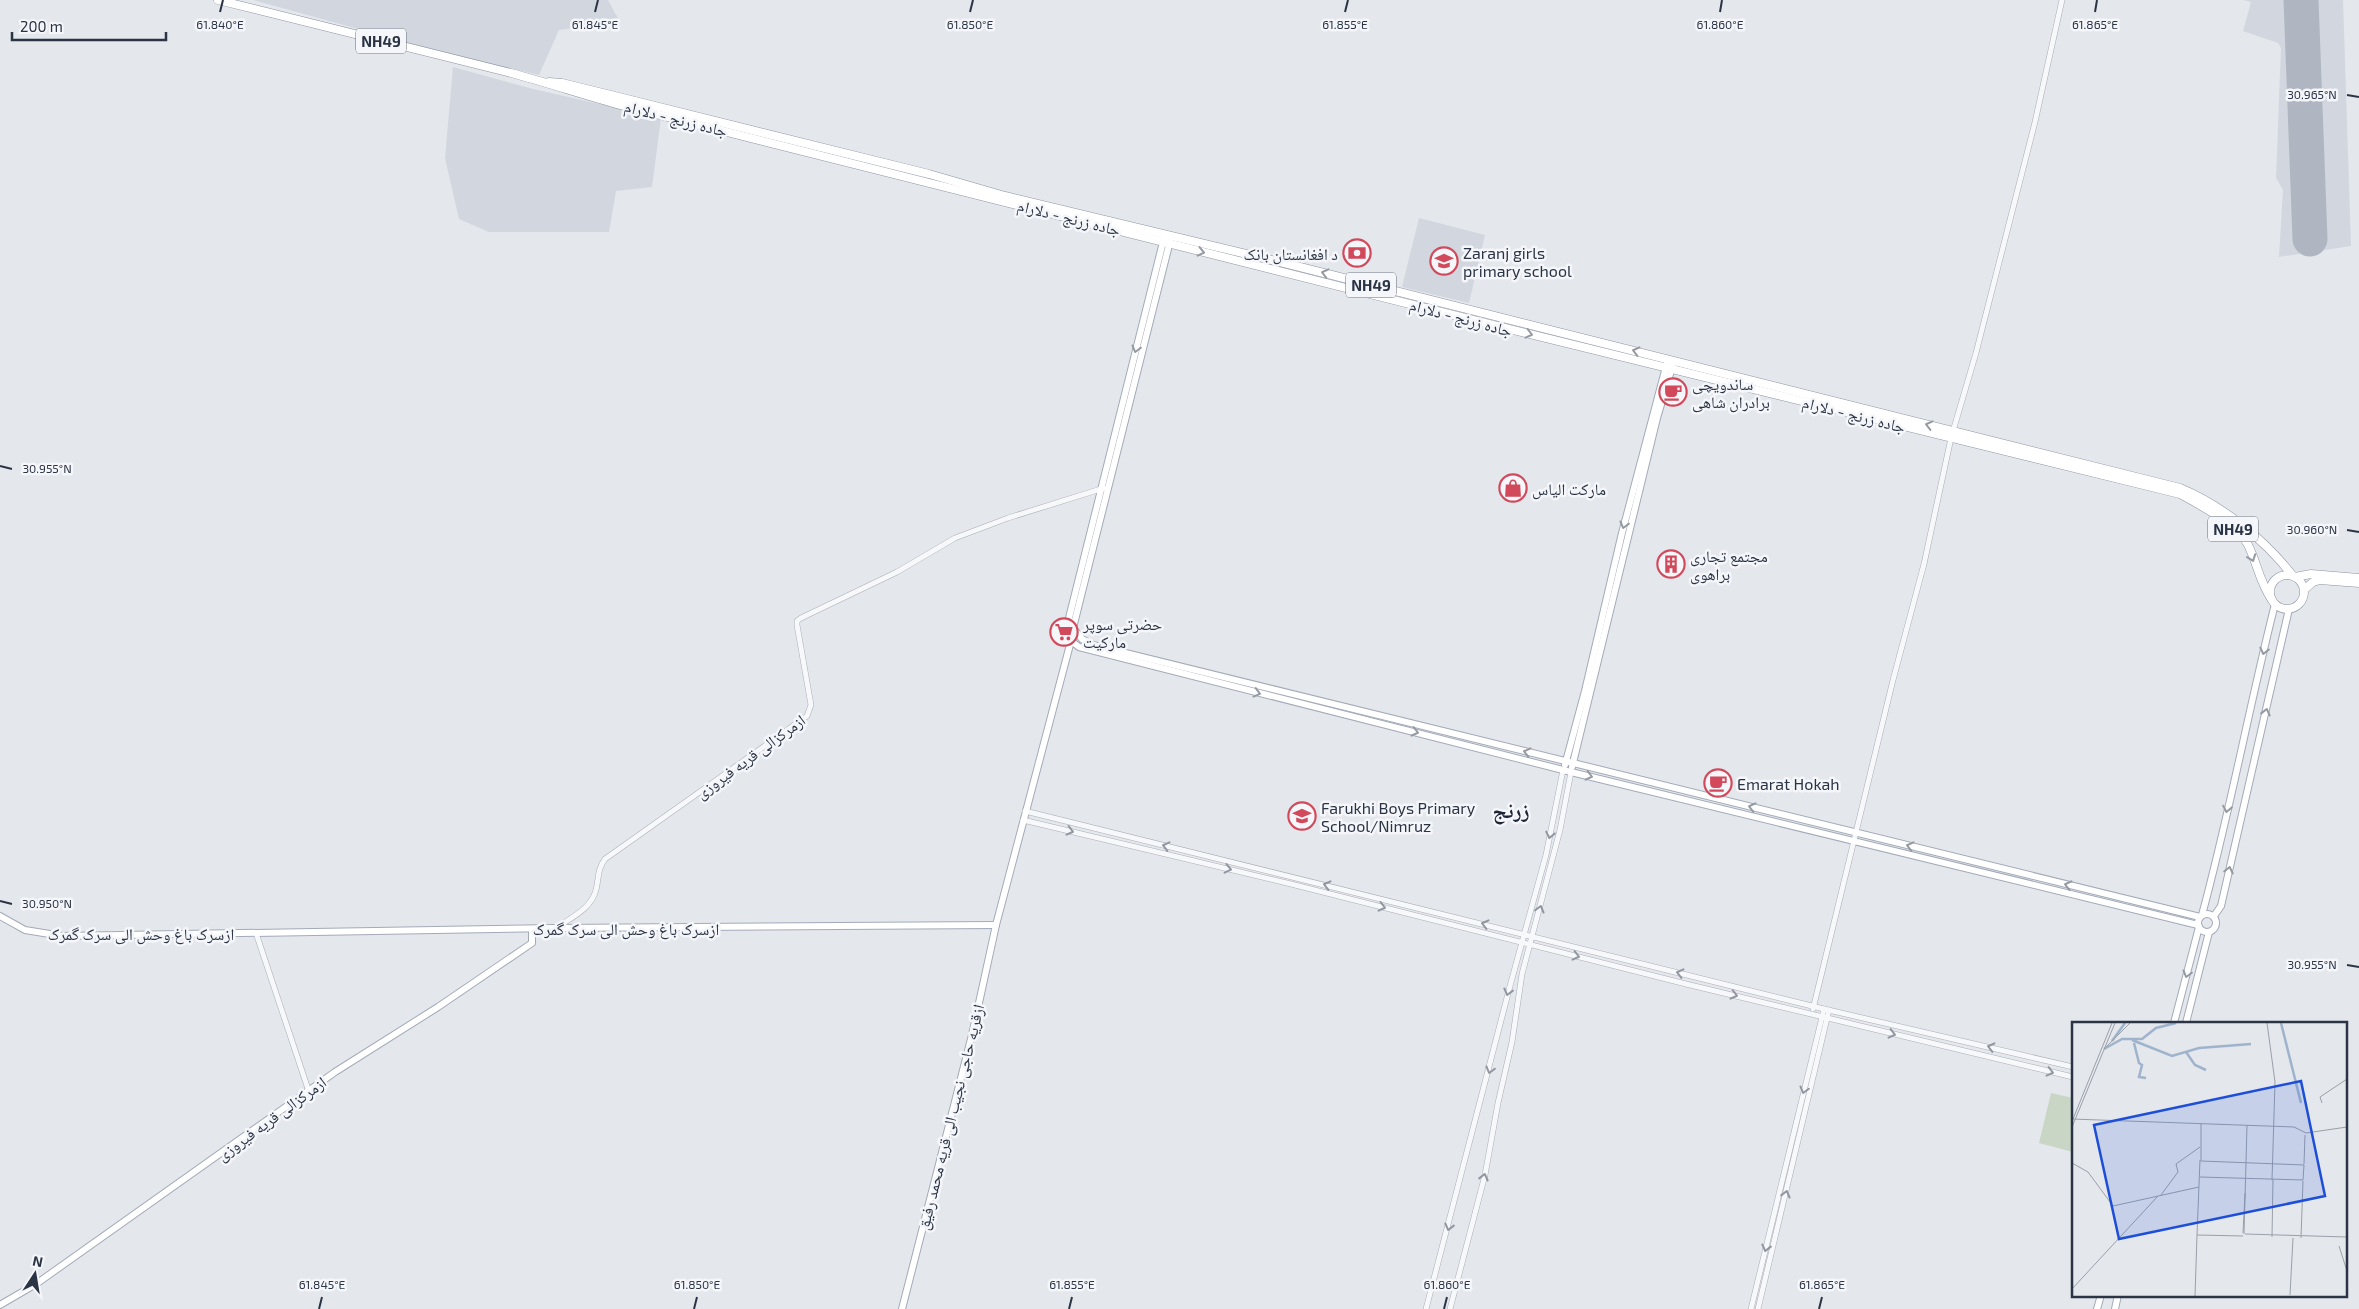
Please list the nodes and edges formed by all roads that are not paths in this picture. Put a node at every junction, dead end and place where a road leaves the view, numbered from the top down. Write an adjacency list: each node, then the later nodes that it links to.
1 (218, 0): 3 (highway, جاده زرنج - دلارام / NH49)
2 (2062, 0): 5 (street)
3 (1167, 239): 4 (highway, جاده زرنج - دلارام / NH49); 6 (main road); 7 (main road, one-way to 7)
4 (1670, 364): 5 (highway, جاده زرنج - دلارام / NH49); 16 (main road)
5 (1952, 434): 8 (highway, جاده زرنج - دلارام / NH49); 12 (highway, جاده زرنج - دلارام / NH49, one-way to 12); 21 (street)
6 (1109, 486): 7 (street, ازمرکزالی قریه فیروزی); 14 (main road)
7 (1102, 489): 15 (main road); 29 (street, ازمرکزالی قریه فیروزی)
8 (2294, 577): 9 (highway); 11 (highway, NH49); 12 (highway)
9 (2359, 578)
10 (2359, 583): 11 (highway)
11 (2304, 590): 13 (highway)
12 (2273, 602): 13 (highway); 25 (main road, one-way to 25)
13 (2290, 609): 26 (main road, one-way to 13)
14 (1075, 632): 15 (main road); 16 (main road, one-way to 14)
15 (1070, 640): 17 (main road, one-way to 17); 19 (main road, ازقریه حاجی نجیب الی قریه محمد رفیق)
16 (1569, 762): 17 (main road); 18 (main road); 21 (main road, one-way to 16)
17 (1564, 770): 18 (main road); 33 (street, one-way to 33)
18 (1571, 772): 22 (main road, one-way to 22); 34 (street, one-way to 18)
19 (1025, 811): 20 (main road, ازقریه حاجی نجیب الی قریه محمد رفیق); 33 (street, one-way to 19)
20 (1023, 820): 27 (main road, ازقریه حاجی نجیب الی قریه محمد رفیق); 35 (street, one-way to 35)
21 (1856, 833): 22 (street); 23 (main road, one-way to 21)
22 (1854, 841): 23 (main road); 37 (street)
23 (2124, 902): 25 (main road); 28 (main road)
24 (0, 916): 32 (main road, ازسرک باغ وحش الی سرک گمرک)
25 (2201, 916): 26 (main road); 28 (main road)
26 (2214, 916): 31 (main road)
27 (996, 925): 29 (main road, ازسرک باغ وحش الی سرک گمرک); 49 (main road, ازقریه حاجی نجیب الی قریه محمد رفیق)
28 (2199, 926): 31 (main road); 41 (main road, one-way to 41)
29 (556, 928): 30 (main road, ازسرک باغ وحش الی سرک گمرک)
30 (532, 929): 32 (main road, ازسرک باغ وحش الی سرک گمرک); 45 (main road, ازمرکزالی قریه فیروزی)
31 (2209, 932): 42 (main road)
32 (256, 933): 45 (street, ازسرک باغ وحش الی سرک گمرک)
33 (1524, 934): 34 (street); 35 (street)
34 (1532, 936): 36 (street); 37 (street, one-way to 34)
35 (1522, 943): 36 (street); 50 (street, one-way to 50)
36 (1529, 945): 39 (street, one-way to 39); 51 (street, one-way to 36)
37 (1813, 1006): 38 (street); 39 (street)
38 (1827, 1009): 40 (street); 43 (street, one-way to 38)
39 (1811, 1014): 40 (street)
40 (1825, 1018): 44 (street, one-way to 44); 52 (street, one-way to 52); 53 (street, one-way to 40)
41 (2174, 1022)
42 (2186, 1022)
43 (2072, 1068)
44 (2072, 1078)
45 (309, 1092): 48 (main road, ازمرکزالی قریه فیروزی)
46 (2101, 1296): 54 (main road)
47 (2118, 1296): 55 (main road)
48 (0, 1305)
49 (902, 1309)
50 (1426, 1309)
51 (1450, 1309)
52 (1751, 1309)
53 (1758, 1309)
54 (2097, 1309)
55 (2115, 1309)

